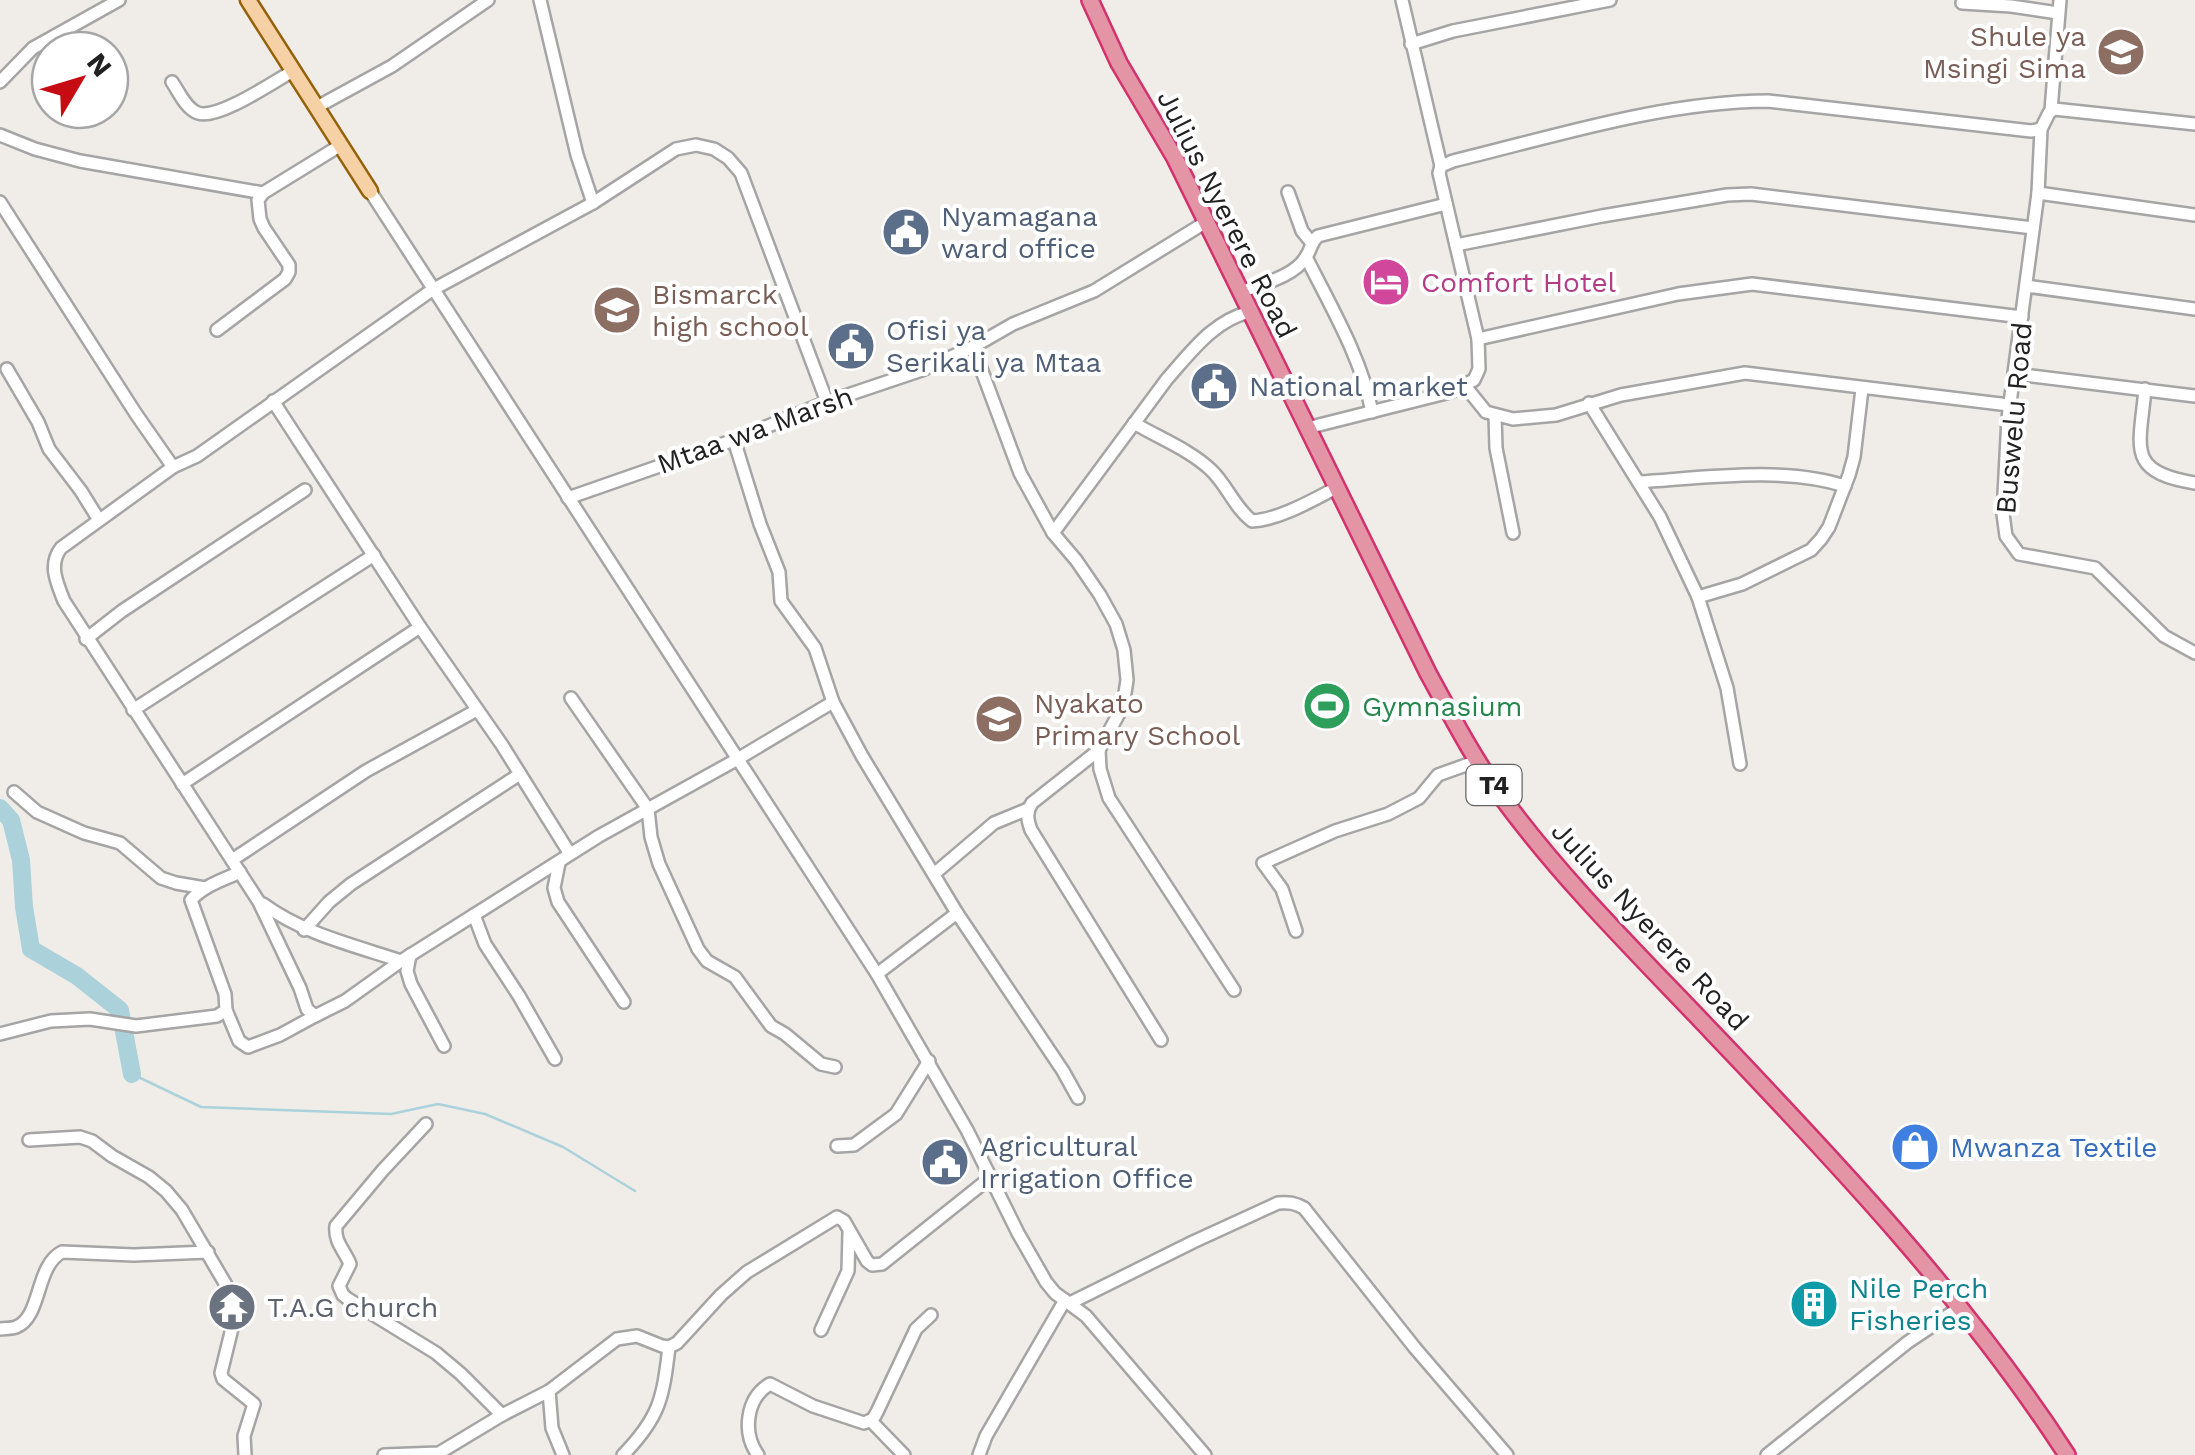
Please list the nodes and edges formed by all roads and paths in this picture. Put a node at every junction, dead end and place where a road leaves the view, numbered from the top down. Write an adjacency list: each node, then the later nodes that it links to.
1 (119, 0): 12 (street)
2 (248, 0): 11 (main road)
3 (540, 0): 26 (street)
4 (1090, 0): 29 (highway, Julius Nyerere Road / T4)
5 (1402, 0): 10 (street)
6 (1610, 0): 10 (street)
7 (482, 2): 14 (street)
8 (1962, 3): 9 (street)
9 (2059, 6): 15 (street)
10 (1411, 44): 20 (street)
11 (292, 71): 13 (street); 14 (main road)
12 (0, 82)
13 (172, 82)
14 (317, 107): 19 (main road)
15 (2051, 110): 16 (street); 17 (street)
16 (2195, 124)
17 (2042, 129): 20 (street); 23 (street, Buswelu Road)
18 (0, 135): 24 (street)
19 (341, 145): 21 (main road); 24 (street)
20 (1442, 166): 27 (street)
21 (370, 191): 35 (street)
22 (1288, 192): 31 (street)
23 (2038, 193): 28 (street); 30 (street, Buswelu Road)
24 (263, 194): 40 (street)
25 (0, 202): 58 (street)
26 (593, 202): 35 (street); 50 (street)
27 (1446, 204): 31 (street); 32 (street)
28 (2195, 215)
29 (1206, 222): 36 (highway, Julius Nyerere Road / T4); 42 (street, Mtaa wa Marsh)
30 (2034, 228): 32 (street); 34 (street, Buswelu Road)
31 (1311, 242): 33 (street)
32 (1456, 245): 41 (street)
33 (1306, 257): 36 (street); 53 (street)
34 (2026, 286): 37 (street); 39 (street, Buswelu Road)
35 (432, 290): 49 (street); 64 (street)
36 (1240, 292): 38 (highway, Julius Nyerere Road / T4)
37 (2195, 308)
38 (1250, 312): 55 (street); 56 (highway, Julius Nyerere Road / T4)
39 (2022, 317): 41 (street); 44 (street, Buswelu Road)
40 (217, 330)
41 (1478, 339): 45 (street)
42 (973, 347): 50 (street, Mtaa wa Marsh); 67 (street)
43 (7, 369): 65 (street)
44 (2016, 374): 47 (street); 52 (street, Buswelu Road)
45 (1464, 386): 53 (street); 54 (street)
46 (1862, 389): 51 (street); 52 (street); 61 (street)
47 (2145, 389): 48 (street); 60 (street)
48 (2195, 396)
49 (273, 401): 58 (street); 68 (street)
50 (827, 402): 57 (street, Mtaa wa Marsh)
51 (1589, 404): 54 (street); 59 (street)
52 (2010, 405): 72 (street, Buswelu Road)
53 (1372, 412): 56 (street)
54 (1495, 415): 66 (street)
55 (1134, 423): 62 (street); 67 (street)
56 (1306, 428): 62 (highway, Julius Nyerere Road / T4)
57 (734, 440): 64 (street, Mtaa wa Marsh); 74 (street)
58 (173, 468): 65 (street)
59 (1639, 482): 61 (street); 69 (street)
60 (2195, 482)
61 (1845, 486): 69 (street)
62 (1336, 488): 79 (highway, Julius Nyerere Road / T4)
63 (305, 490): 71 (street)
64 (568, 498): 78 (street)
65 (98, 520): 71 (street)
66 (1513, 533)
67 (1053, 534): 77 (street)
68 (374, 556): 70 (street); 75 (street)
69 (1698, 597): 80 (street)
70 (420, 627): 76 (street); 82 (street)
71 (86, 639): 75 (street)
72 (2195, 653)
73 (571, 698): 84 (street)
74 (833, 702): 78 (street); 90 (street)
75 (133, 710): 82 (street)
76 (477, 710): 81 (street); 87 (street)
77 (1100, 750): 85 (street); 99 (street)
78 (736, 760): 84 (street); 98 (street)
79 (1478, 761): 96 (street); 117 (highway, Julius Nyerere Road / T4)
80 (1740, 764)
81 (520, 774): 86 (street); 95 (street)
82 (182, 784): 87 (street)
83 (14, 792): 91 (street)
84 (648, 809): 86 (street); 108 (street)
85 (1028, 810): 90 (street); 104 (street)
86 (570, 854): 88 (street)
87 (232, 860): 89 (street)
88 (559, 863): 94 (street); 100 (street)
89 (240, 872): 91 (street); 92 (street)
90 (934, 874): 93 (street)
91 (205, 888): 101 (street)
92 (259, 902): 95 (street); 102 (street)
93 (957, 913): 98 (street); 109 (street)
94 (474, 915): 97 (street); 106 (street)
95 (304, 930): 97 (street)
96 (1296, 932)
97 (406, 958): 102 (street); 105 (street)
98 (877, 974): 107 (street)
99 (1234, 990)
100 (624, 1002)
101 (226, 1010): 102 (street); 103 (street)
102 (315, 1016)
103 (0, 1034)
104 (1162, 1040)
105 (444, 1046)
106 (555, 1060)
107 (929, 1062): 112 (street); 113 (street)
108 (835, 1067)
109 (1078, 1098)
110 (426, 1124): 123 (street)
111 (29, 1140): 115 (street)
112 (837, 1146)
113 (990, 1177): 114 (street); 116 (street)
114 (849, 1233): 120 (street); 121 (street)
115 (208, 1252): 119 (street); 125 (street)
116 (1068, 1302): 131 (street); 132 (street); 133 (street)
117 (1958, 1308): 134 (street); 135 (highway, Julius Nyerere Road / T4)
118 (931, 1315): 124 (street)
119 (0, 1329)
120 (821, 1330)
121 (669, 1347): 122 (street); 128 (street)
122 (549, 1391): 123 (street); 127 (street)
123 (502, 1415): 126 (street)
124 (871, 1421): 129 (street); 130 (street)
125 (246, 1455)
126 (384, 1455)
127 (563, 1455)
128 (623, 1455)
129 (758, 1455)
130 (904, 1455)
131 (979, 1455)
132 (1205, 1455)
133 (1507, 1455)
134 (1768, 1455)
135 (2067, 1455)

